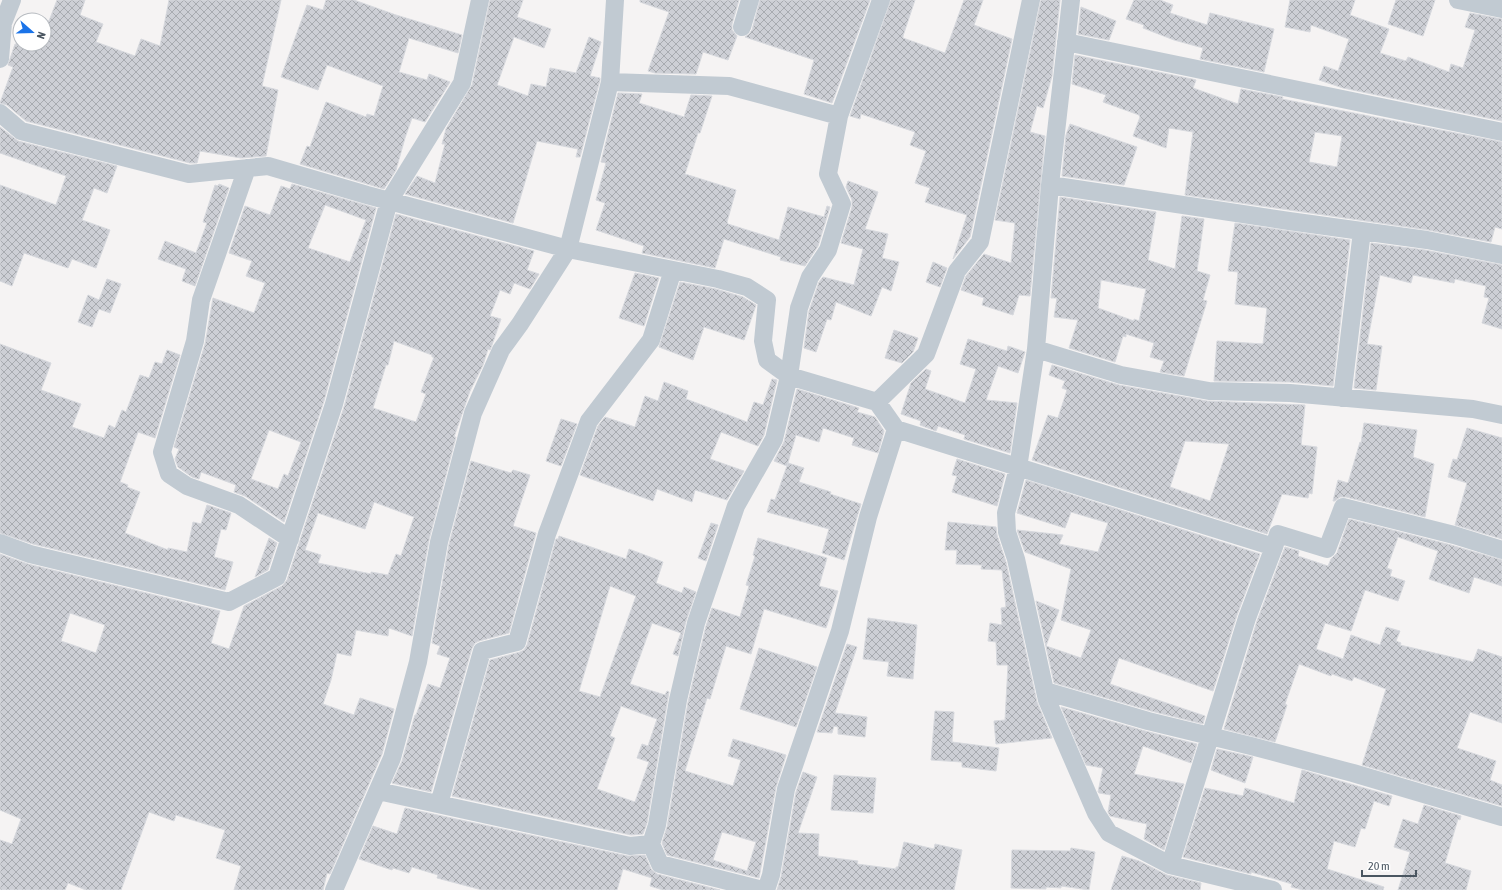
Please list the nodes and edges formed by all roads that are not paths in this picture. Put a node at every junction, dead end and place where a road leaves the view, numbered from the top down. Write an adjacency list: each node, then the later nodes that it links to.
1 (12, 0): 10 (street)
2 (480, 0): 20 (street)
3 (615, 0): 14 (street)
4 (750, 0): 11 (street)
5 (881, 0): 16 (street)
6 (1031, 0): 28 (street)
7 (1071, 0): 12 (street)
8 (1458, 0): 9 (street)
9 (1502, 9)
10 (2, 22): 13 (street)
11 (742, 27)
12 (1066, 42): 17 (street); 19 (street)
13 (0, 59)
14 (610, 82): 16 (street); 22 (street)
15 (0, 113): 18 (street)
16 (839, 116): 26 (street)
17 (1502, 132)
18 (247, 168): 20 (street); 32 (street)
19 (1050, 185): 21 (street); 25 (street)
20 (389, 201): 22 (street); 32 (street)
21 (1362, 231): 23 (street); 27 (street)
22 (568, 249): 24 (street); 38 (street)
23 (1502, 255)
24 (673, 270): 26 (street); 39 (street)
25 (1036, 349): 27 (street); 31 (street)
26 (789, 376): 28 (street); 41 (street)
27 (1342, 398): 29 (street)
28 (877, 402): 30 (street)
29 (1502, 415)
30 (896, 429): 31 (street); 46 (street)
31 (1018, 468): 34 (street); 36 (street)
32 (290, 539): 33 (street)
33 (0, 543)
34 (1274, 548): 35 (street); 37 (street)
35 (1502, 550)
36 (1045, 691): 37 (street); 42 (street)
37 (1211, 736): 40 (street); 42 (street)
38 (378, 791): 39 (street); 44 (street)
39 (439, 804): 41 (street)
40 (1502, 817)
41 (651, 844): 45 (street)
42 (1170, 865): 43 (street)
43 (1213, 883): 47 (street)
44 (334, 890)
45 (763, 890)
46 (766, 890)
47 (1273, 890)

